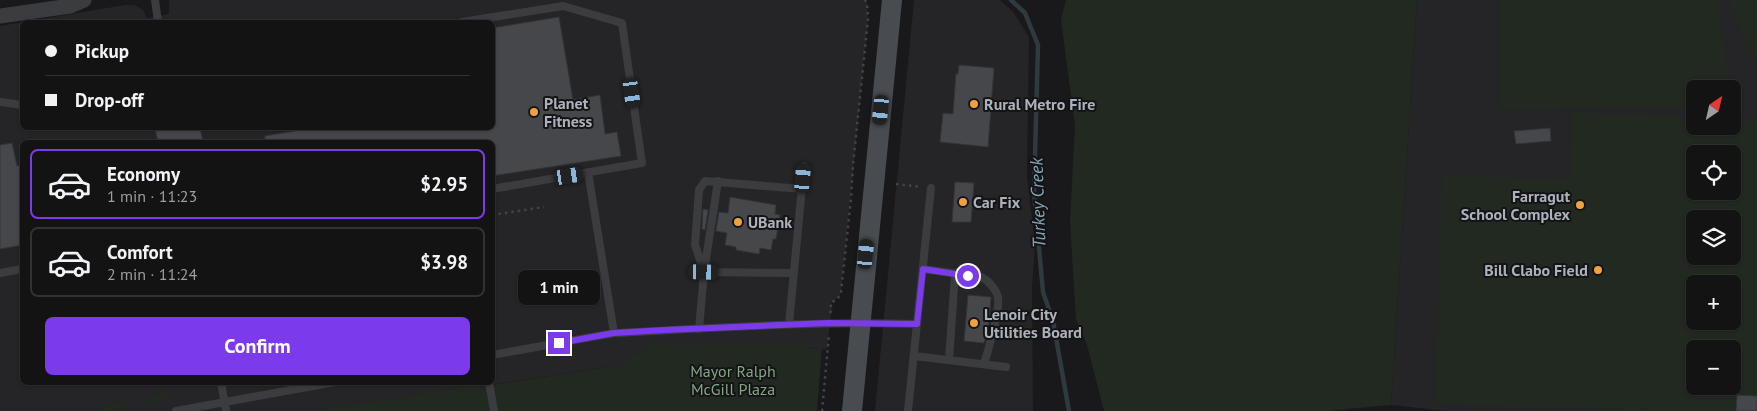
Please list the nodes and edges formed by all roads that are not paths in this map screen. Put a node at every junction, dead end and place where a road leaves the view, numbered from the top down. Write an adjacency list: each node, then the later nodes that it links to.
1 (84, 0): 4 (street)
2 (155, 0): 5 (lane)
3 (892, 0): 21 (main road)
4 (0, 16)
5 (158, 20)
6 (475, 20): 10 (lane)
7 (0, 102): 8 (lane)
8 (20, 105)
9 (804, 166): 14 (lane)
10 (588, 172): 12 (lane); 25 (lane)
11 (718, 180): 14 (lane); 18 (lane); 18 (lane)
12 (495, 188)
13 (931, 188): 16 (lane)
14 (802, 189): 19 (lane)
15 (20, 268): 17 (lane)
16 (923, 269): 20 (lane); 23 (lane)
17 (0, 272)
18 (704, 272): 19 (lane); 24 (lane)
19 (794, 273): 22 (lane)
20 (955, 274): 28 (lane); 29 (lane)
21 (859, 322): 22 (lane); 23 (lane); 38 (main road)
22 (789, 324): 24 (lane)
23 (917, 324): 27 (lane)
24 (699, 329): 25 (lane)
25 (614, 333): 26 (lane)
26 (495, 354)
27 (914, 356): 28 (lane); 39 (lane)
28 (949, 360): 29 (lane)
29 (984, 364): 30 (lane)
30 (1006, 366)
31 (222, 385): 34 (lane)
32 (318, 385): 34 (lane)
33 (490, 385): 37 (lane)
34 (225, 402): 35 (lane); 36 (lane)
35 (176, 411)
36 (226, 411)
37 (494, 411)
38 (852, 411)
39 (908, 411)

